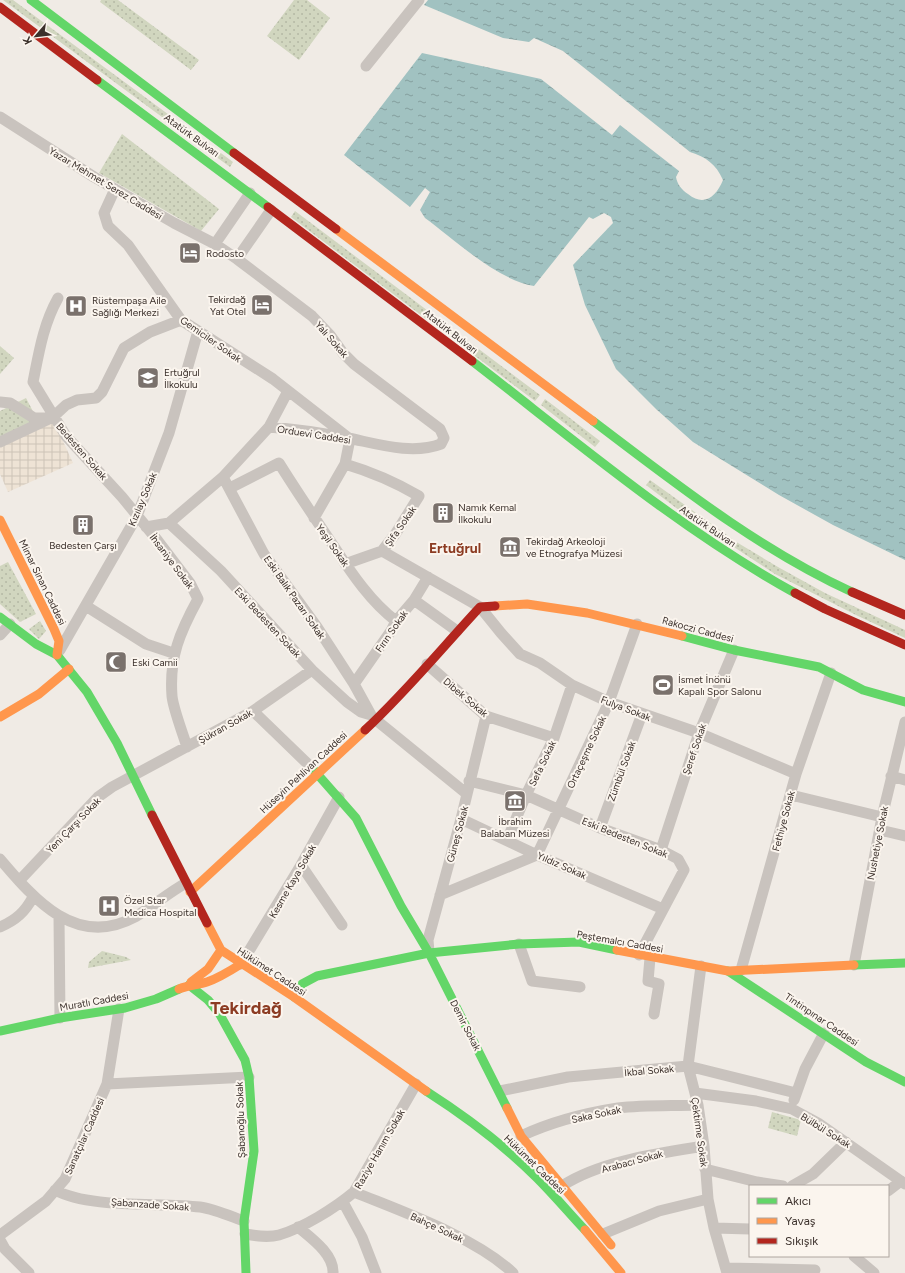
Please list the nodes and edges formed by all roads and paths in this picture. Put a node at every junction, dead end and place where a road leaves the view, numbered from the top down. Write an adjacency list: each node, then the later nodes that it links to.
1 (31, 0): 6 (main road, Atatürk Bulvarı)
2 (419, 0): 4 (street)
3 (0, 7): 9 (main road, Atatürk Bulvarı)
4 (366, 66)
5 (0, 116): 7 (street, Yazar Mehmet Serez Caddesi)
6 (266, 174): 8 (main road, Atatürk Bulvarı); 9 (main road)
7 (115, 188): 11 (street, Yazar Mehmet Serez Caddesi); 14 (street, Gemiciler Sokak)
8 (285, 190): 10 (main road); 37 (main road, Atatürk Bulvarı)
9 (250, 193): 10 (main road, Atatürk Bulvarı); 11 (street)
10 (271, 210): 12 (street); 44 (main road, Atatürk Bulvarı)
11 (215, 244): 12 (street, Yalı Sokak)
12 (237, 259): 20 (street, Yalı Sokak)
13 (58, 298): 18 (street, Bedesten Sokak)
14 (181, 320): 15 (street, Gemiciler Sokak); 18 (street)
15 (198, 332): 16 (street, Gemiciler Sokak); 26 (street, Kızılay Sokak)
16 (288, 391): 19 (street); 21 (street, Gemiciler Sokak)
17 (0, 402): 18 (street)
18 (53, 417): 22 (street); 26 (street, Bedesten Sokak)
19 (269, 426): 21 (street, Orduevi Caddesi); 24 (street, Orduevi Caddesi)
20 (444, 438): 21 (street, Orduevi Caddesi)
21 (350, 439): 23 (street)
22 (0, 442)
23 (345, 464): 27 (street); 31 (street, Şifa Sokak)
24 (223, 477): 25 (street, Eski Balık Pazarı Sokak); 29 (street, Orduevi Caddesi)
25 (230, 488): 27 (street, Yeşil Sokak); 52 (street, Eski Balık Pazarı Sokak)
26 (137, 516): 30 (street, İhsaniye Sokak); 35 (street, Kızılay Sokak)
27 (314, 518): 32 (street, Yeşil Sokak)
28 (0, 520): 47 (main road, Mimar Sinan Caddesi)
29 (169, 523): 30 (street); 50 (street, Eski Bedesten Sokak)
30 (146, 527): 46 (street, İhsaniye Sokak)
31 (382, 550): 32 (street, Şifa Sokak); 33 (street)
32 (345, 564): 39 (street, Yeşil Sokak)
33 (428, 577): 34 (street, Fırın Sokak); 36 (street)
34 (414, 600): 39 (street, Fırın Sokak); 42 (street)
35 (86, 606): 46 (street); 47 (street, Kızılay Sokak)
36 (480, 607): 41 (main road, Rakoczi Caddesi); 42 (main road, Hüseyin Pehlivan Caddesi); 53 (street, Fulya Sokak)
37 (905, 615)
38 (0, 617): 40 (main road, Hükümet Caddesi)
39 (396, 621): 52 (street, Fırın Sokak)
40 (10, 624): 43 (street); 47 (main road, Hükümet Caddesi)
41 (637, 624): 45 (main road, Rakoczi Caddesi); 54 (street, Ortaçeşme Sokak)
42 (457, 631): 48 (main road, Hüseyin Pehlivan Caddesi)
43 (0, 636)
44 (905, 645)
45 (734, 650): 51 (main road, Rakoczi Caddesi); 62 (street, Şeref Sokak)
46 (173, 653): 64 (street, İhsaniye Sokak)
47 (57, 655): 49 (main road, Hükümet Caddesi)
48 (427, 664): 59 (street, Dibek Sokak); 60 (main road, Hüseyin Pehlivan Caddesi)
49 (69, 669): 58 (main road); 67 (main road, Hükümet Caddesi)
50 (312, 670): 56 (street, Şükran Sokak); 60 (street, Eski Bedesten Sokak)
51 (831, 673): 55 (main road, Rakoczi Caddesi); 66 (street, Fethiye Sokak)
52 (354, 684): 60 (street, Eski Balık Pazarı Sokak)
53 (572, 685): 54 (street, Fulya Sokak); 63 (street, Sefa Sokak)
54 (609, 702): 57 (street, Fulya Sokak); 75 (street, Ortaçeşme Sokak)
55 (905, 702)
56 (253, 711): 64 (street, Şükran Sokak); 65 (street, Demir Sokak)
57 (642, 714): 62 (street, Fulya Sokak); 78 (street, Zümbül Sokak)
58 (0, 716)
59 (486, 716): 63 (street, Dibek Sokak); 70 (street, Güneş Sokak)
60 (373, 717): 65 (main road, Hüseyin Pehlivan Caddesi); 71 (street, Eski Bedesten Sokak)
61 (905, 722): 68 (street, Nushetiye Sokak)
62 (699, 733): 66 (street, Fulya Sokak); 82 (street, Şeref Sokak)
63 (554, 738): 72 (street, Sefa Sokak)
64 (187, 747): 67 (street, Şükran Sokak)
65 (315, 771): 74 (main road, Demir Sokak); 87 (main road, Hüseyin Pehlivan Caddesi)
66 (796, 774): 73 (street, Fethiye Sokak)
67 (133, 776): 86 (street, Yeni Çarşı Sokak); 87 (main road, Hükümet Caddesi)
68 (891, 776): 69 (street); 76 (street, Nushetiye Sokak)
69 (905, 780)
70 (469, 781): 71 (street, Güneş Sokak); 72 (street, Eski Bedesten Sokak)
71 (467, 794): 77 (street, Güneş Sokak)
72 (526, 795): 75 (street, Eski Bedesten Sokak); 81 (street, Sefa Sokak)
73 (791, 795): 76 (street); 102 (street, Fethiye Sokak)
74 (340, 797): 85 (street, Kesme Kaya Sokak); 96 (main road, Demir Sokak)
75 (559, 809): 78 (street, Eski Bedesten Sokak); 83 (street, Ortaçeşme Sokak)
76 (882, 817): 79 (street, Nushetiye Sokak)
77 (461, 819): 81 (street, Yıldız Sokak); 88 (street, Güneş Sokak)
78 (600, 828): 82 (street, Eski Bedesten Sokak)
79 (880, 830): 80 (street); 100 (street, Nushetiye Sokak)
80 (905, 836)
81 (507, 840): 83 (street, Yıldız Sokak)
82 (661, 850): 90 (street, Eski Bedesten Sokak)
83 (537, 855): 88 (street); 90 (street, Yıldız Sokak)
84 (0, 859): 86 (street)
85 (301, 866): 92 (street); 99 (street, Kesme Kaya Sokak)
86 (19, 881): 89 (street)
87 (188, 887): 91 (street); 95 (main road, Hükümet Caddesi)
88 (440, 895): 96 (street, Güneş Sokak)
89 (33, 897): 91 (street); 93 (street)
90 (663, 909): 97 (street, Eski Bedesten Sokak)
91 (59, 917): 109 (street)
92 (342, 925)
93 (0, 928)
94 (519, 944): 96 (main road, Peştemalcı Caddesi); 97 (main road, Peştemalcı Caddesi); 105 (street)
95 (221, 950): 99 (main road, Hükümet Caddesi); 104 (main road, Muratlı Caddesi)
96 (429, 953): 106 (main road, Peştemalcı Caddesi); 117 (main road, Demir Sokak)
97 (645, 956): 101 (main road, Peştemalcı Caddesi); 108 (street)
98 (905, 963): 100 (main road, Peştemalcı Caddesi)
99 (241, 964): 104 (main road, Muratlı Caddesi); 106 (main road, Hükümet Caddesi)
100 (854, 965): 102 (main road, Peştemalcı Caddesi)
101 (700, 966): 103 (main road, Peştemalcı Caddesi); 112 (street, Çektirme Sokak)
102 (741, 970): 103 (main road, Peştemalcı Caddesi)
103 (728, 971): 111 (main road, Tintinpınar Caddesi)
104 (190, 985): 107 (main road, Muratlı Caddesi); 113 (main road, Şabanoğlu Sokak)
105 (580, 988)
106 (294, 997): 116 (main road, Hükümet Caddesi)
107 (119, 1009): 109 (main road, Muratlı Caddesi); 115 (street, Sanatçılar Caddesi)
108 (654, 1014)
109 (60, 1018): 110 (main road, Muratlı Caddesi)
110 (0, 1031)
111 (824, 1033): 114 (main road, Tintinpınar Caddesi); 119 (street)
112 (688, 1066): 117 (street, İkbal Sokak); 118 (street, Çektirme Sokak); 119 (street, İkbal Sokak)
113 (249, 1077): 115 (street); 136 (main road, Şabanoğlu Sokak)
114 (905, 1082)
115 (107, 1084): 131 (street, Sanatçılar Caddesi)
116 (416, 1084): 124 (main road, Hükümet Caddesi); 133 (street, Raziye Hanım Sokak)
117 (500, 1091): 122 (main road, Demir Sokak)
118 (695, 1093): 120 (street, Çektirme Sokak); 121 (street, Bülbül Sokak)
119 (796, 1094): 121 (street)
120 (698, 1105): 122 (street, Saka Sokak); 125 (street, Çektirme Sokak)
121 (792, 1109): 123 (street, Bülbül Sokak)
122 (513, 1137): 124 (main road); 130 (main road, Demir Sokak)
123 (846, 1142): 127 (street, Bülbül Sokak); 129 (street)
124 (498, 1143): 147 (main road, Hükümet Caddesi)
125 (704, 1146): 126 (street, Çektirme Sokak); 130 (street, Arabacı Sokak)
126 (706, 1169): 128 (street); 134 (street, Çektirme Sokak)
127 (903, 1182): 132 (street)
128 (776, 1185)
129 (794, 1185)
130 (562, 1186): 141 (main road, Demir Sokak)
131 (55, 1190): 136 (street, Şabanzade Sokak); 142 (street, Sanatçılar Caddesi)
132 (889, 1190)
133 (354, 1192): 135 (street, Raziye Hanım Sokak); 152 (street, Bahçe Sokak)
134 (708, 1200): 138 (street, Çektirme Sokak); 141 (street)
135 (343, 1202): 137 (street, Raziye Hanım Sokak); 151 (street)
136 (244, 1221): 140 (main road, Şabanoğlu Sokak)
137 (298, 1227): 140 (street, Raziye Hanım Sokak); 150 (street)
138 (714, 1228): 139 (street); 146 (street, Çektirme Sokak)
139 (749, 1229)
140 (245, 1234): 149 (main road, Şabanoğlu Sokak)
141 (603, 1234): 147 (main road, Demir Sokak)
142 (0, 1235)
143 (0, 1240): 148 (street)
144 (855, 1257): 153 (street)
145 (815, 1270): 146 (street)
146 (727, 1271)
147 (619, 1272)
148 (29, 1273)
149 (246, 1273)
150 (333, 1273)
151 (376, 1273)
152 (513, 1273)
153 (874, 1273)

